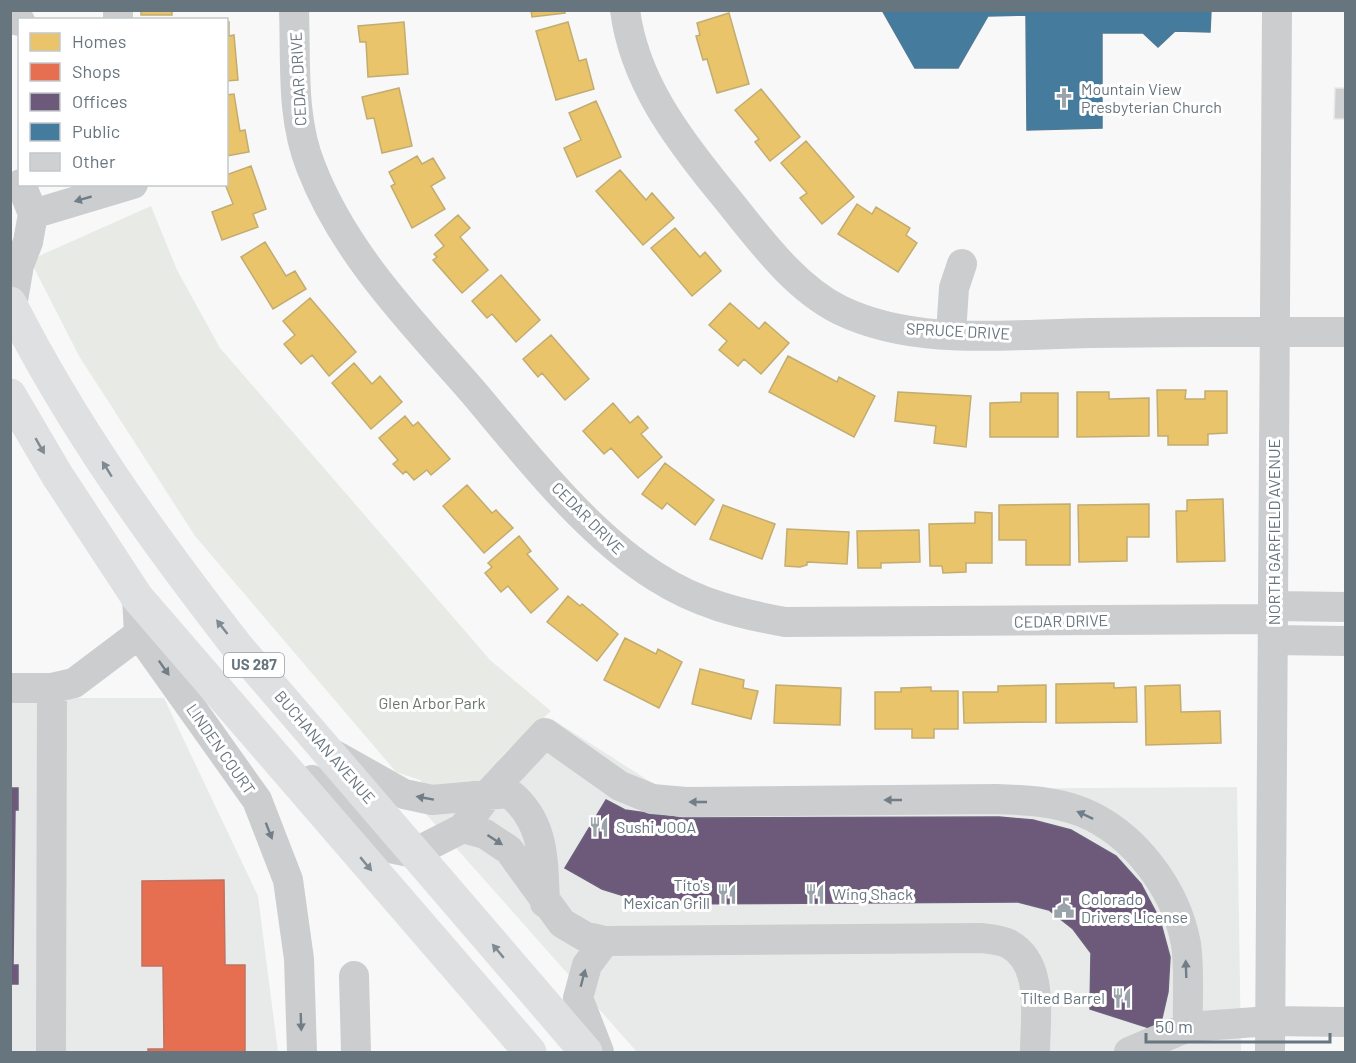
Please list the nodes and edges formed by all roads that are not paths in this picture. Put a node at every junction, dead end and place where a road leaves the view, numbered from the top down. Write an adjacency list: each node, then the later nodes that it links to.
1 (294, 10): 17 (street, CEDAR DRIVE)
2 (625, 10): 13 (street, SPRUCE DRIVE)
3 (1277, 10): 11 (street, NORTH GARFIELD AVENUE)
4 (10, 160): 5 (street)
5 (18, 178)
6 (21, 186): 8 (street)
7 (126, 186): 8 (street, one-way to 8)
8 (33, 214): 10 (street)
9 (962, 264): 13 (street)
10 (11, 304): 23 (highway, BUCHANAN AVENUE / US 287, one-way to 10)
11 (1275, 331): 12 (street, SPRUCE DRIVE); 13 (street, SPRUCE DRIVE); 17 (street, NORTH GARFIELD AVENUE)
12 (1346, 332)
13 (951, 334)
14 (10, 395): 15 (highway, US 287, one-way to 15)
15 (137, 597): 18 (street); 20 (highway, US 287)
16 (1346, 607): 17 (street)
17 (1273, 622): 19 (street); 30 (street, NORTH GARFIELD AVENUE)
18 (139, 634): 22 (street); 35 (street, LINDEN COURT, one-way to 35)
19 (1346, 641)
20 (188, 657): 26 (street); 33 (highway, US 287, one-way to 33)
21 (10, 688): 22 (street)
22 (52, 688): 34 (street)
23 (331, 753): 24 (street, one-way to 23); 26 (highway, BUCHANAN AVENUE / US 287)
24 (489, 793): 25 (street); 27 (street); 32 (street, one-way to 24)
25 (463, 828): 26 (street); 27 (street, one-way to 27)
26 (414, 853): 37 (highway, BUCHANAN AVENUE / US 287, one-way to 26)
27 (545, 903): 28 (street)
28 (605, 941): 38 (street, one-way to 28); 39 (street)
29 (354, 976): 36 (street)
30 (1270, 1021): 31 (street); 32 (street); 41 (street, NORTH GARFIELD AVENUE)
31 (1346, 1022)
32 (1188, 1027): 40 (street)
33 (523, 1045)
34 (51, 1053)
35 (302, 1053)
36 (356, 1053)
37 (586, 1053)
38 (599, 1053)
39 (1035, 1053)
40 (1129, 1053)
41 (1270, 1053)

